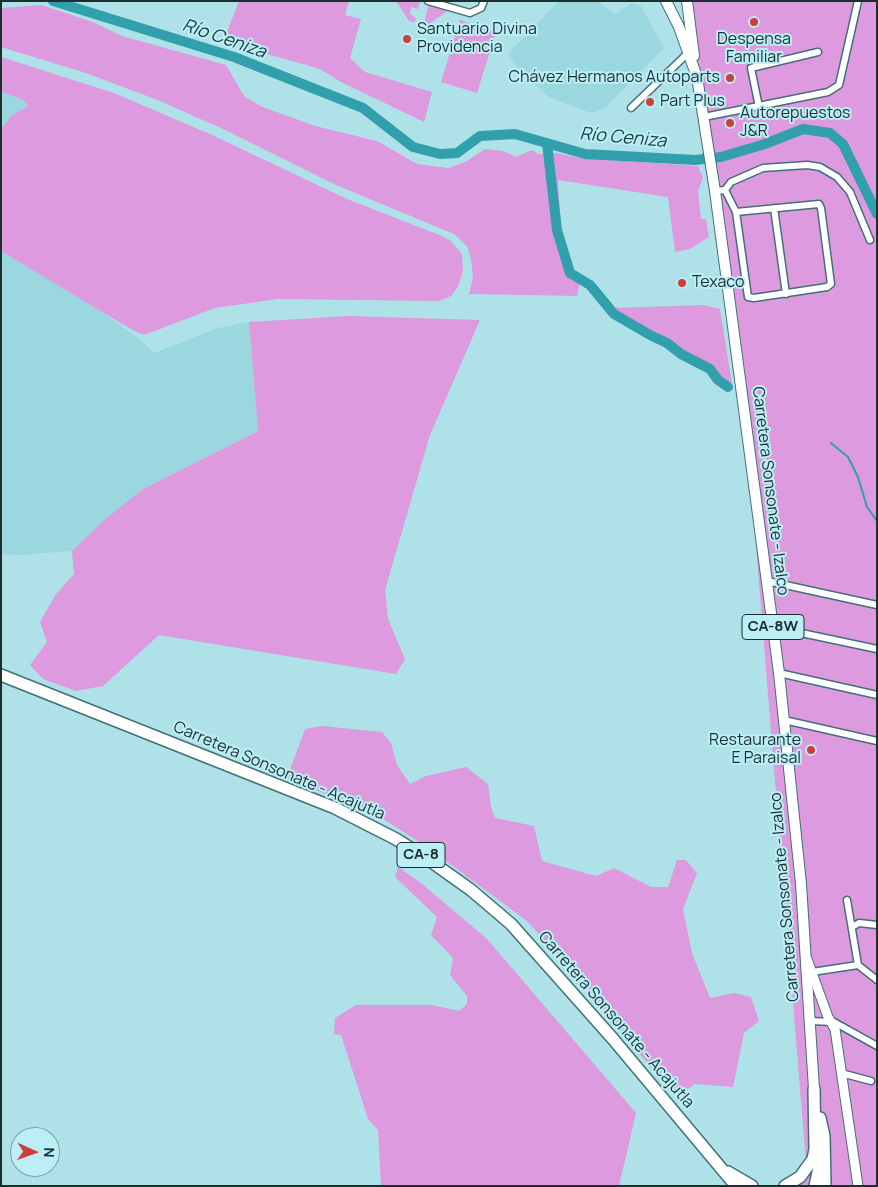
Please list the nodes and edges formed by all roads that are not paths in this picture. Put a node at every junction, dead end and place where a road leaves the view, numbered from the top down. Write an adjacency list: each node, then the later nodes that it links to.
1 (428, 1): 2 (street)
2 (484, 1)
3 (858, 1): 9 (street)
4 (668, 4): 5 (main road); 7 (main road)
5 (687, 6): 8 (main road)
6 (818, 52): 9 (street)
7 (688, 53): 8 (main road); 10 (street)
8 (697, 77): 11 (main road, Carretera Sonsonate - Izalco)
9 (759, 107): 11 (street)
10 (630, 108)
11 (704, 117): 12 (main road, Carretera Sonsonate - Izalco / CA-8W)
12 (720, 191): 14 (street); 15 (street); 17 (main road, Carretera Sonsonate - Izalco / CA-8W)
13 (774, 208): 14 (street); 16 (street); 16 (street)
14 (736, 212): 16 (street)
15 (870, 240)
16 (786, 294)
17 (767, 581): 18 (street); 19 (main road, Carretera Sonsonate - Izalco / CA-8W)
18 (877, 606)
19 (773, 627): 20 (street); 21 (main road, Carretera Sonsonate - Izalco / CA-8W)
20 (877, 649)
21 (779, 673): 24 (street); 25 (main road, Carretera Sonsonate - Izalco / CA-8W)
22 (1, 675): 40 (highway, Carretera Sonsonate - Acajutla / CA-8)
23 (1, 683): 41 (highway, CA-8)
24 (877, 695)
25 (784, 720): 26 (street); 30 (main road, Carretera Sonsonate - Izalco / CA-8W)
26 (877, 741)
27 (848, 900): 29 (street)
28 (877, 925): 29 (street)
29 (852, 927): 31 (street)
30 (806, 957): 32 (street); 35 (main road, Carretera Sonsonate - Izalco / CA-8W)
31 (858, 965): 32 (street); 33 (street)
32 (812, 972): 34 (street)
33 (877, 980)
34 (830, 1021): 35 (street); 36 (street); 37 (street)
35 (810, 1022): 39 (main road, Carretera Sonsonate - Izalco / CA-8W)
36 (877, 1046)
37 (841, 1073): 38 (street); 47 (street)
38 (870, 1081)
39 (814, 1089): 44 (highway); 45 (highway); 46 (highway)
40 (723, 1169): 42 (highway, Carretera Sonsonate - Acajutla / CA-8); 43 (highway)
41 (728, 1186)
42 (736, 1186)
43 (752, 1186)
44 (785, 1186)
45 (815, 1186)
46 (825, 1186)
47 (858, 1186)

